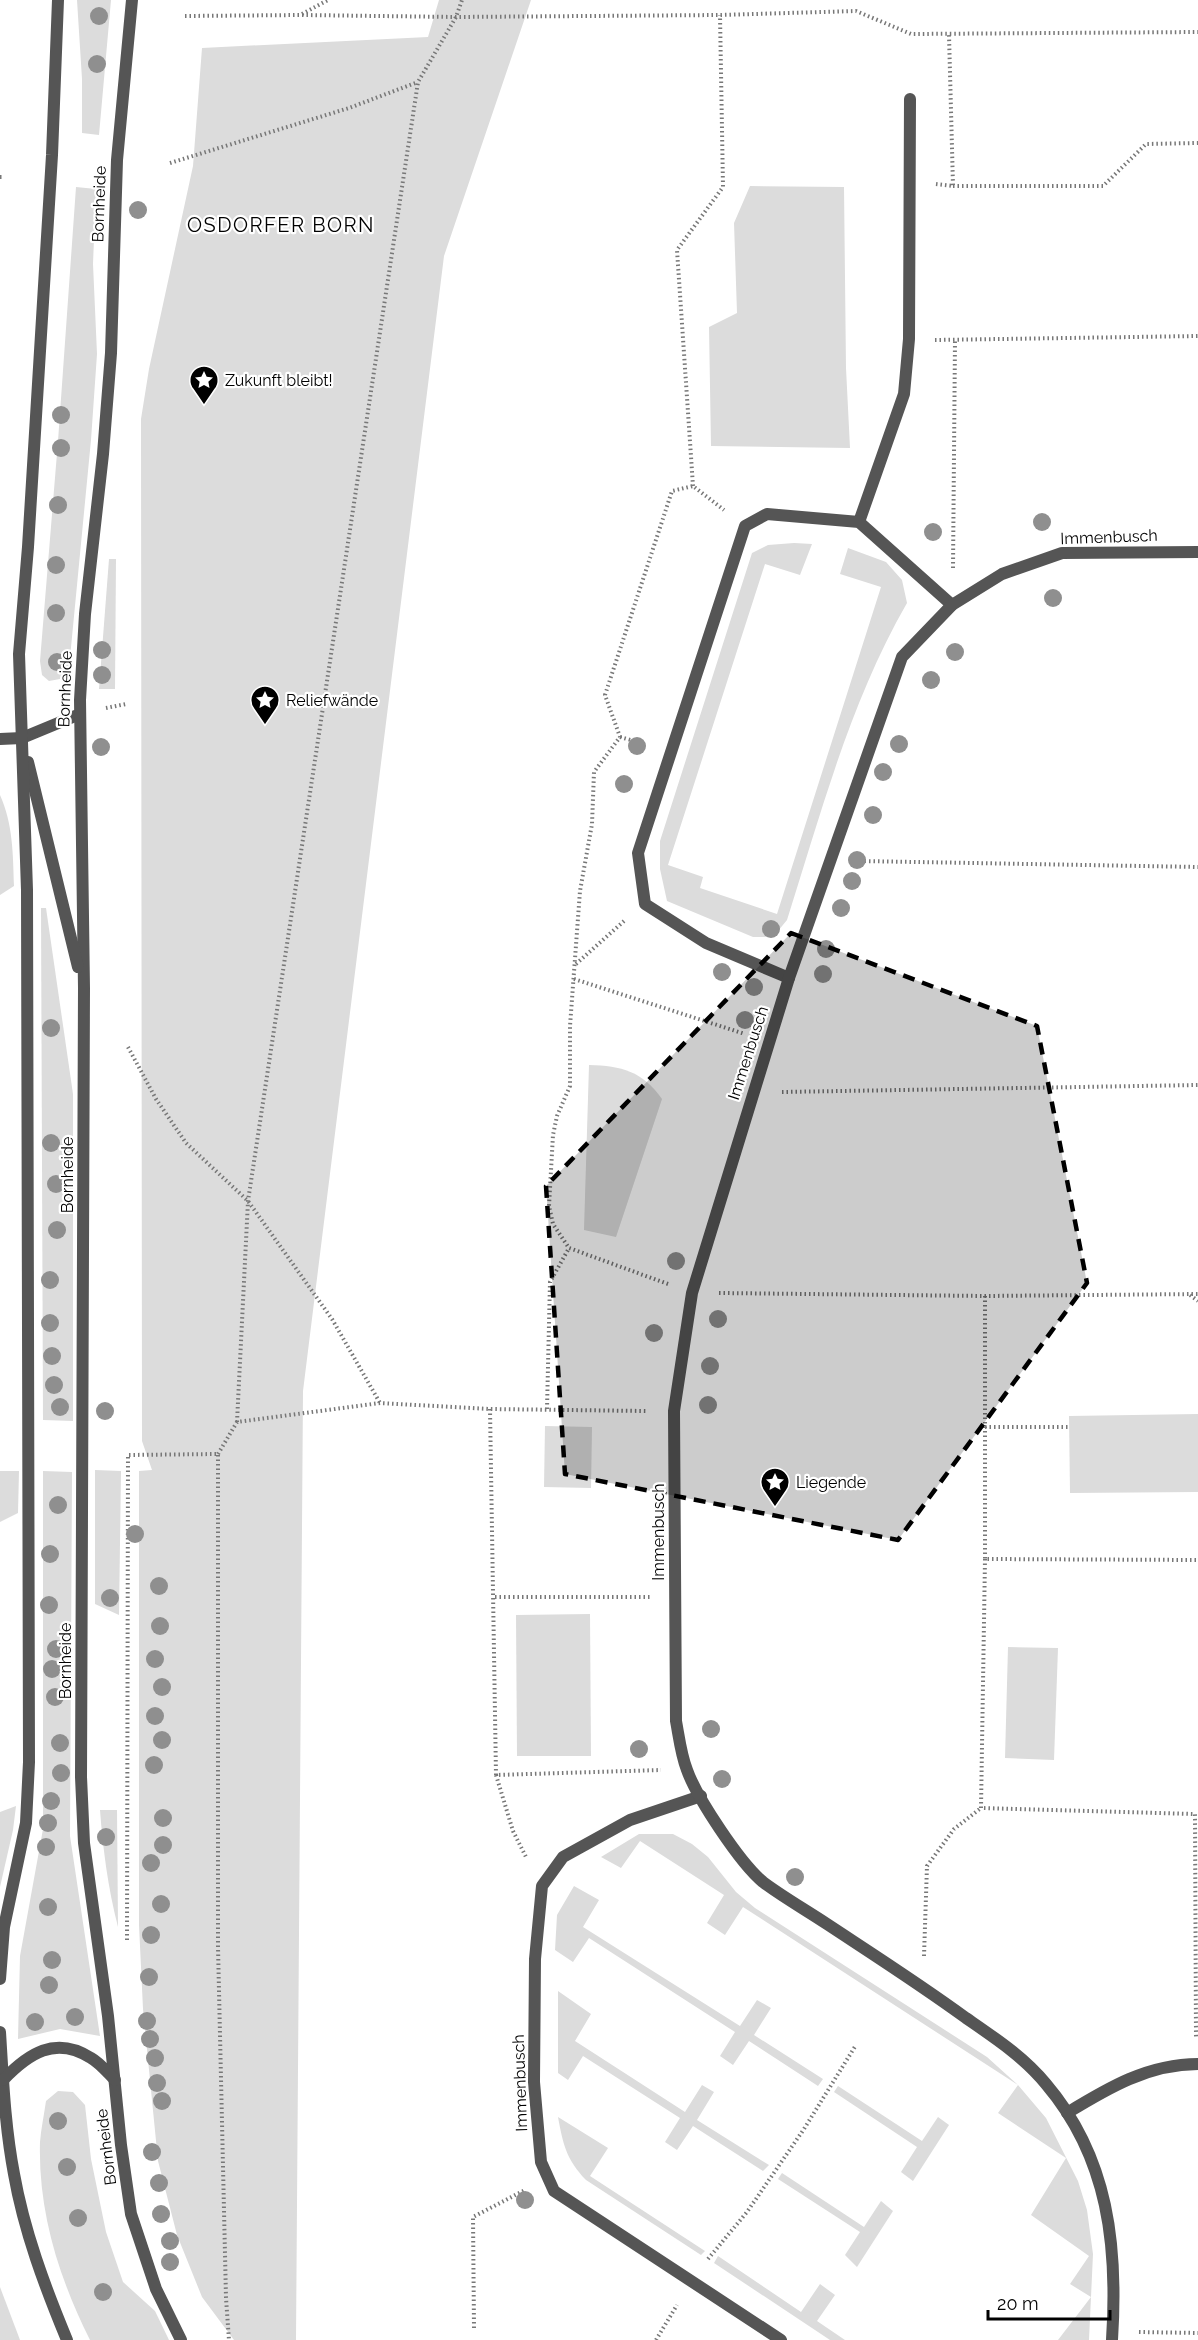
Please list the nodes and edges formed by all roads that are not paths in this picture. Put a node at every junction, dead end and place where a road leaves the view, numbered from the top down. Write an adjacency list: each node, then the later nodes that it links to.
1 (58, 0): 8 (street)
2 (132, 0): 7 (street, Bornheide)
3 (910, 99): 4 (street)
4 (859, 522): 6 (street); 10 (street)
5 (1198, 552): 6 (street, Immenbusch)
6 (952, 605): 10 (street, Immenbusch)
7 (80, 714): 8 (street); 11 (street, Bornheide)
8 (22, 738): 9 (street); 11 (street); 13 (street)
9 (0, 739)
10 (789, 978): 12 (street, Immenbusch)
11 (84, 988): 17 (street, Bornheide)
12 (700, 1796): 18 (street, Immenbusch); 22 (street, Immenbusch)
13 (0, 1979)
14 (0, 2032): 16 (street)
15 (1198, 2064): 18 (street)
16 (3, 2080): 17 (street); 20 (street)
17 (115, 2080): 21 (street, Bornheide)
18 (1067, 2113): 19 (street, Immenbusch)
19 (1112, 2336)
20 (67, 2340)
21 (182, 2340)
22 (781, 2340)

